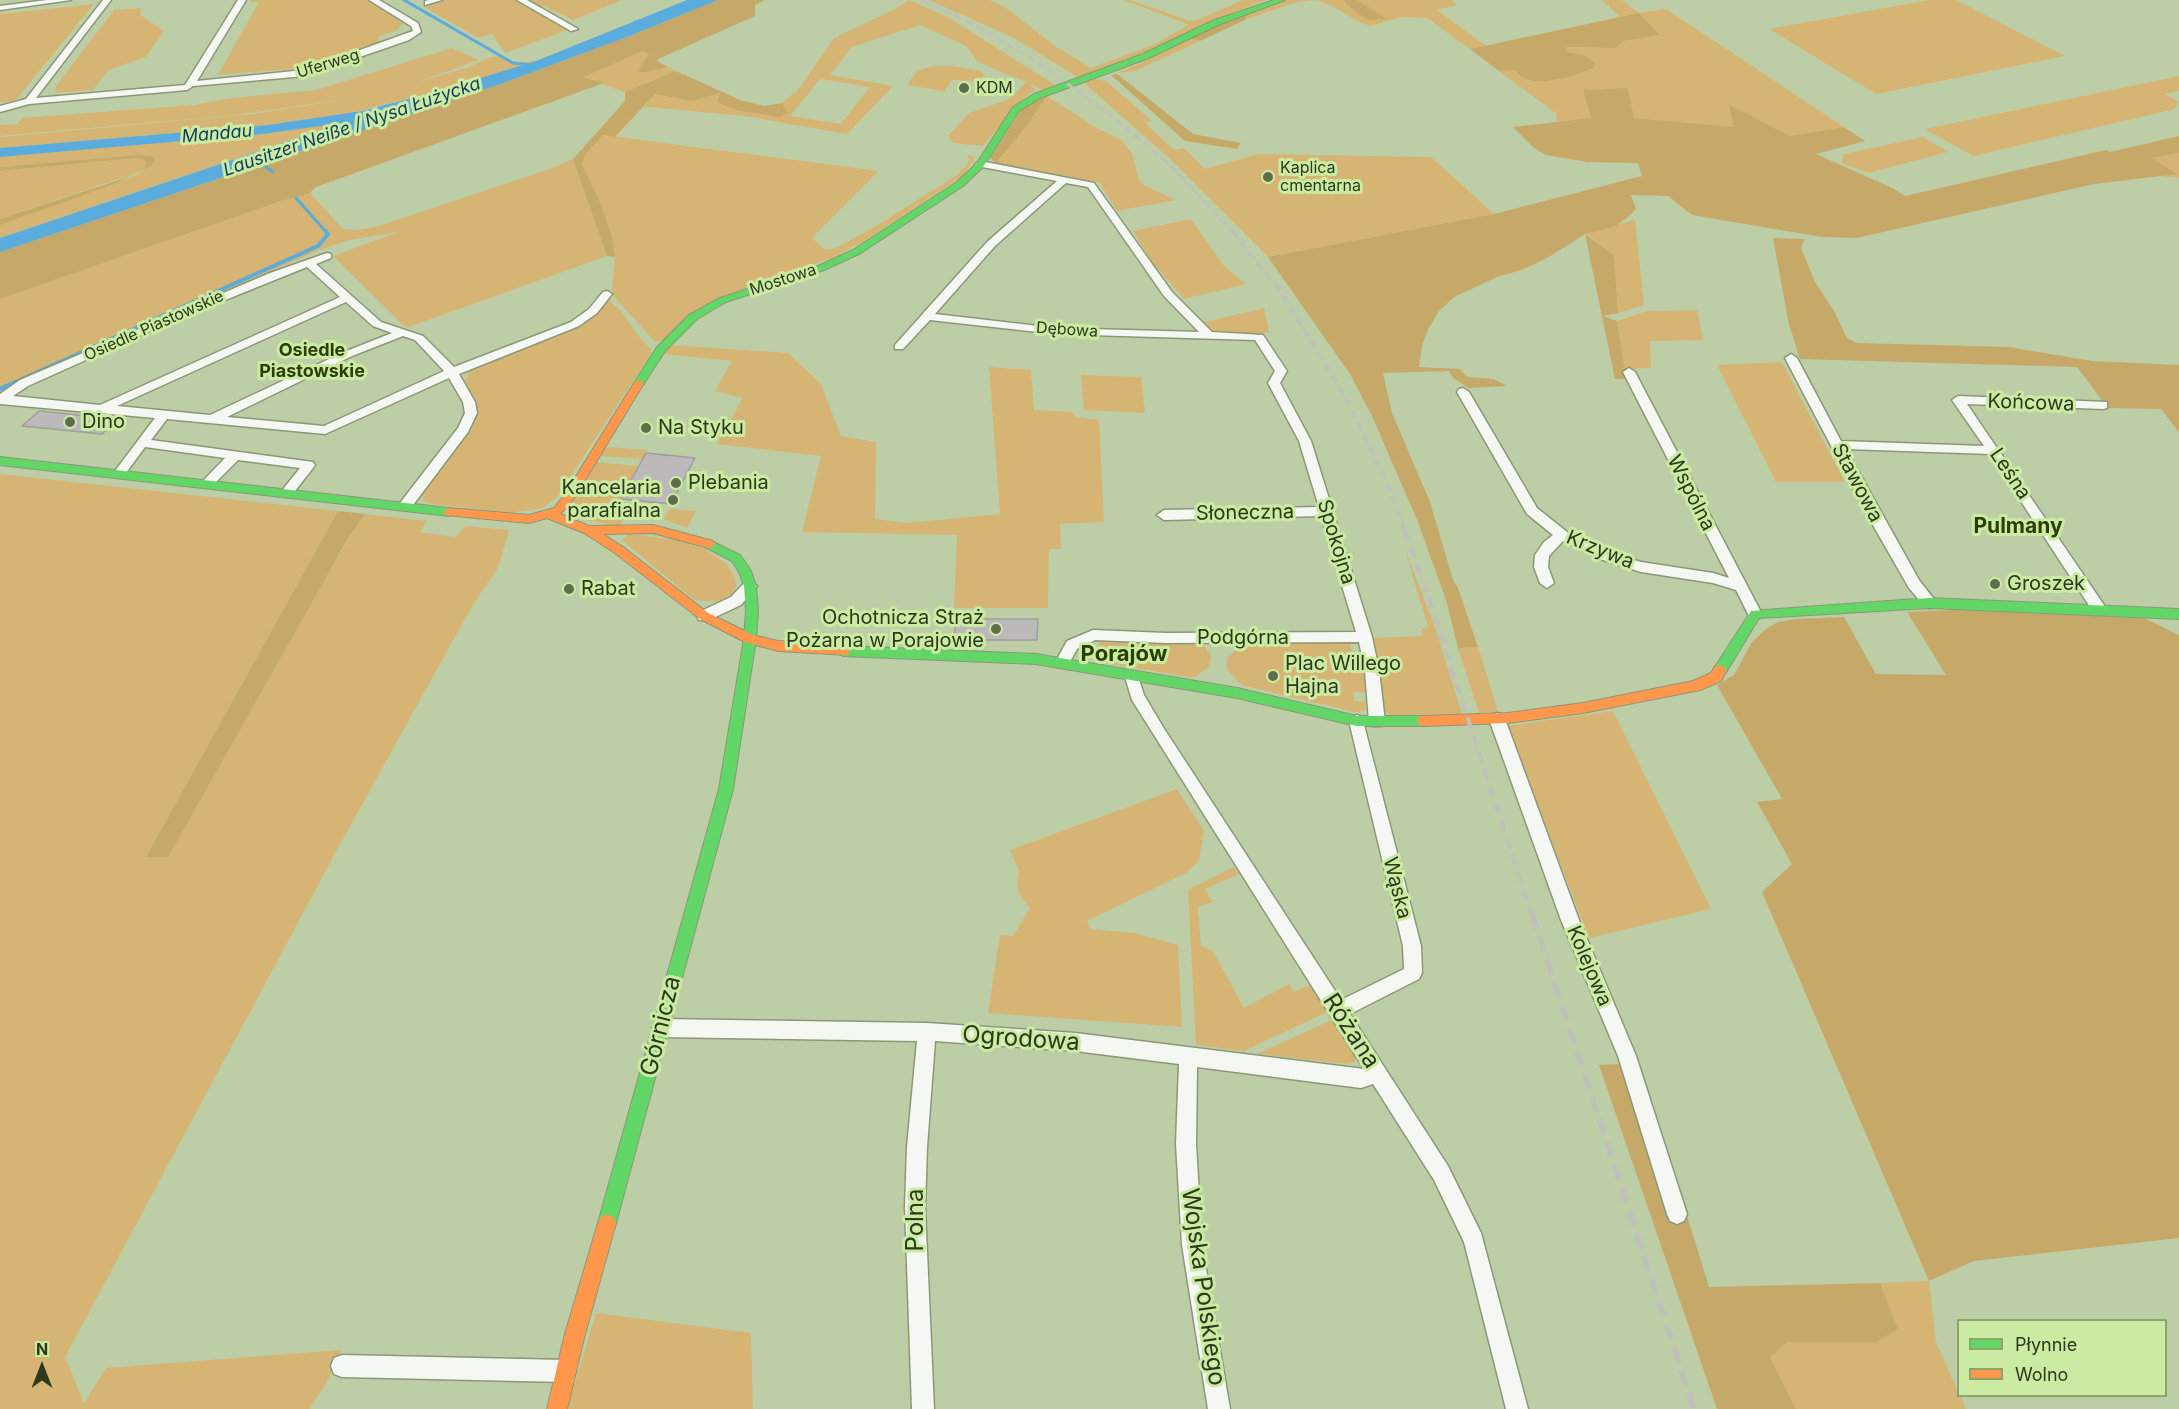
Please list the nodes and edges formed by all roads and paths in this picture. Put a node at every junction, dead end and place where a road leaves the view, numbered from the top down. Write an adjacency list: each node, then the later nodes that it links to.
1 (67, 0): 9 (street)
2 (107, 0): 12 (street)
3 (242, 0): 11 (street)
4 (373, 0): 11 (street, Uferweg)
5 (438, 0): 8 (street)
6 (521, 0): 10 (street)
7 (1281, 0): 14 (street, Mostowa)
8 (428, 3)
9 (0, 8)
10 (574, 29)
11 (191, 84): 12 (street)
12 (29, 101): 13 (street)
13 (4, 108)
14 (980, 164): 15 (street); 45 (street, Mostowa)
15 (1064, 180): 20 (street); 22 (street)
16 (327, 256): 17 (street, Osiedle Piastowskie)
17 (310, 264): 19 (street); 29 (street, Osiedle Piastowskie)
18 (607, 294): 26 (street, Osiedle Piastowskie)
19 (347, 298): 21 (street); 32 (street, Osiedle Piastowskie)
20 (927, 316): 22 (street, Dębowa); 23 (street)
21 (401, 333): 26 (street); 34 (street)
22 (1208, 334): 25 (street, Dębowa)
23 (899, 347)
24 (1791, 358): 36 (street, Stawowa)
25 (1281, 371): 44 (street, Spokojna)
26 (452, 372): 34 (street, Osiedle Piastowskie); 43 (street)
27 (1629, 372): 51 (street, Wspólna)
28 (1463, 392): 48 (street, Krzywa)
29 (1, 399): 32 (street, Osiedle Piastowskie)
30 (1958, 400): 31 (street, Końcowa); 37 (street, Leśna)
31 (2103, 405)
32 (101, 409): 33 (street, Osiedle Piastowskie)
33 (163, 415): 34 (street, Osiedle Piastowskie); 35 (street)
34 (212, 419)
35 (142, 443): 38 (street); 40 (street)
36 (1837, 445): 37 (street); 52 (street, Stawowa)
37 (1994, 450): 53 (street, Leśna)
38 (234, 456): 41 (street); 42 (street)
39 (0, 461): 40 (street)
40 (119, 474): 41 (street)
41 (207, 483): 42 (street)
42 (286, 493): 43 (street)
43 (405, 506): 45 (street)
44 (1326, 511): 46 (street, Słoneczna); 57 (street, Spokojna)
45 (550, 515): 47 (street)
46 (1164, 515)
47 (588, 530): 50 (street); 56 (street)
48 (1562, 535): 49 (street); 51 (street, Krzywa)
49 (1547, 583)
50 (750, 586): 56 (street); 58 (street, Górnicza)
51 (1739, 586): 54 (street, Wspólna)
52 (1930, 603): 53 (street); 54 (street)
53 (2099, 609): 55 (street)
54 (1755, 614): 61 (street)
55 (2179, 614)
56 (704, 616): 58 (street)
57 (1365, 637): 59 (street, Podgórna); 63 (street, Spokojna)
58 (750, 639): 59 (street); 65 (street, Górnicza)
59 (1062, 663): 60 (street)
60 (1132, 677): 62 (street); 64 (street, Różana)
61 (1497, 718): 63 (street); 69 (street, Kolejowa)
62 (1357, 721): 63 (street); 64 (street, Wąska)
63 (1377, 722)
64 (1338, 1011): 68 (street, Różana)
65 (661, 1028): 66 (street, Ogrodowa); 71 (street, Górnicza)
66 (927, 1032): 67 (street, Ogrodowa); 73 (street, Polna)
67 (1188, 1058): 68 (street, Ogrodowa); 74 (street, Wojska Polskiego)
68 (1378, 1073): 75 (street, Różana)
69 (1677, 1215)
70 (342, 1366): 71 (street)
71 (565, 1371): 72 (street, Górnicza)
72 (557, 1409)
73 (923, 1409)
74 (1219, 1409)
75 (1517, 1409)

